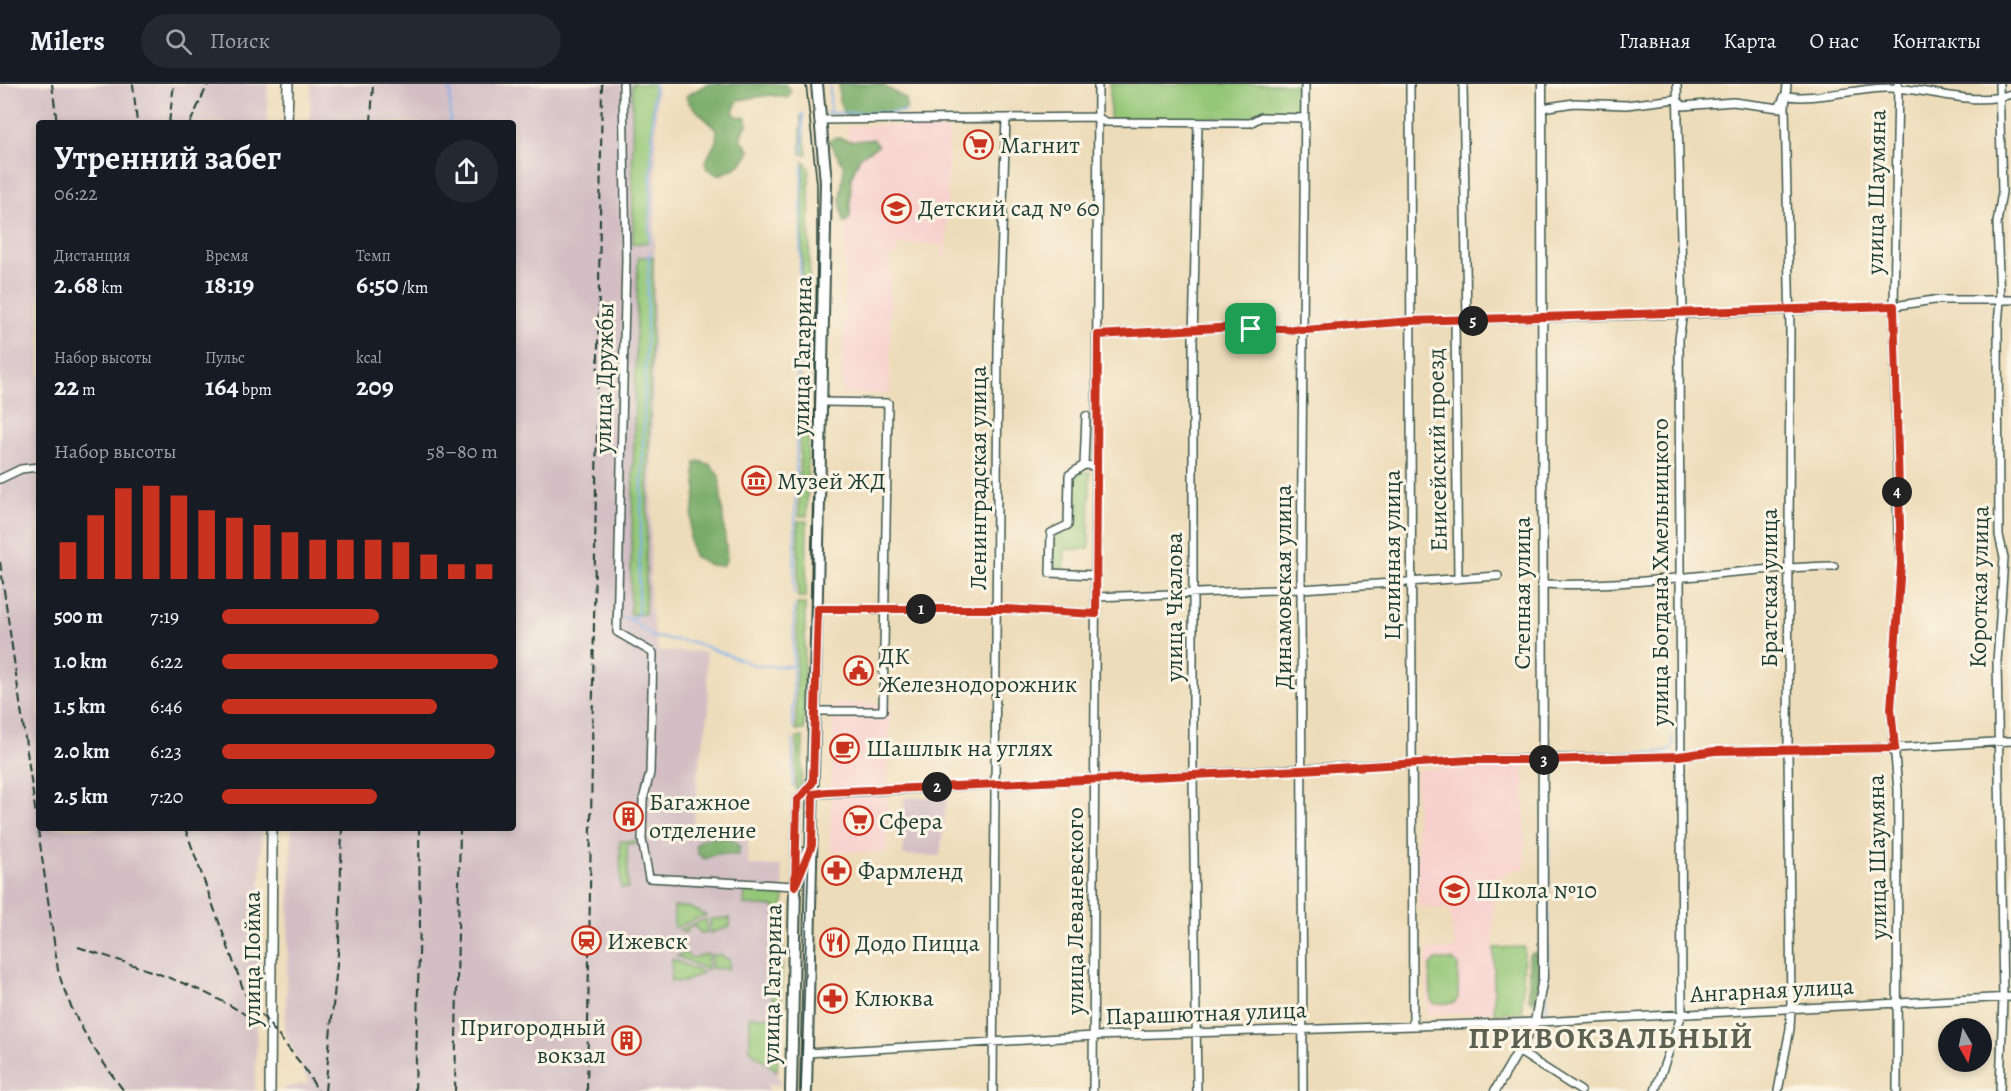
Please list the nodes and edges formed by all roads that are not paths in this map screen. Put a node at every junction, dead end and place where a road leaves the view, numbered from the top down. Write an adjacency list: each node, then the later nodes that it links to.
1 (288, 84): 21 (main road)
2 (623, 84): 74 (street, улица Дружбы)
3 (817, 84): 22 (main road, улица Гагарина)
4 (1098, 84): 18 (street, улица Леваневского)
5 (1305, 84): 20 (street, Динамовская улица)
6 (1410, 84): 30 (street, Целинная улица)
7 (1463, 84): 32 (street, Енисейский проезд)
8 (1542, 84): 17 (street, Степная улица)
9 (1677, 84): 16 (street, улица Богдана Хмельницкого)
10 (1787, 84): 14 (street, Братская улица)
11 (2000, 84): 15 (street, Короткая улица)
12 (1898, 86): 14 (street); 15 (street); 26 (street, улица Шаумяна)
13 (2011, 94): 15 (street)
14 (1787, 97): 16 (street); 27 (street, Братская улица)
15 (1999, 98): 24 (street, Короткая улица)
16 (1676, 99): 17 (street); 28 (street, улица Богдана Хмельницкого)
17 (1542, 108): 29 (street, Степная улица)
18 (1098, 117): 19 (street); 23 (street); 35 (street, улица Леваневского)
19 (1006, 118): 22 (street); 56 (street, Ленинградская улица)
20 (1304, 118): 23 (street); 34 (street, Динамовская улица)
21 (287, 120)
22 (819, 120): 36 (main road, улица Гагарина)
23 (1198, 123): 33 (street, улица Чкалова)
24 (2000, 300): 25 (street); 26 (street); 42 (street, Короткая улица)
25 (2011, 300)
26 (1894, 306): 27 (street); 61 (street, улица Шаумяна)
27 (1788, 308): 28 (street); 43 (street, Братская улица)
28 (1683, 314): 29 (street); 47 (street, улица Богдана Хмельницкого)
29 (1543, 318): 32 (street); 50 (street, Степная улица)
30 (1411, 321): 31 (street); 34 (street); 49 (street, Целинная улица)
31 (1455, 321): 32 (street); 48 (street, Енисейский проезд)
32 (1467, 321)
33 (1193, 330): 34 (street); 35 (street); 52 (street, улица Чкалова)
34 (1305, 330): 51 (street, Динамовская улица)
35 (1098, 335): 39 (street, улица Леваневского)
36 (822, 402): 54 (main road, улица Гагарина); 55 (street)
37 (1086, 416): 38 (street)
38 (1084, 465): 39 (street); 45 (street)
39 (1096, 466): 45 (street, улица Леваневского)
40 (36, 467): 41 (street)
41 (0, 479)
42 (2007, 558): 59 (street, Короткая улица)
43 (1788, 566): 44 (street); 47 (street); 62 (street, Братская улица)
44 (1834, 566)
45 (1095, 575): 53 (street, улица Леваневского)
46 (1498, 576): 48 (street)
47 (1678, 578): 50 (street); 63 (street, улица Богдана Хмельницкого)
48 (1458, 579): 49 (street)
49 (1412, 582): 51 (street); 65 (street, Целинная улица)
50 (1541, 584): 64 (street, Степная улица)
51 (1301, 589): 52 (street); 66 (street, Динамовская улица)
52 (1194, 594): 53 (street); 67 (street, улица Чкалова)
53 (1096, 597): 57 (street, улица Леваневского)
54 (818, 609): 55 (street); 58 (main road, улица Гагарина)
55 (886, 609): 56 (street); 58 (street)
56 (997, 609): 57 (street); 70 (street, Ленинградская улица)
57 (1096, 614): 68 (street, улица Леваневского)
58 (815, 711): 69 (main road, улица Гагарина)
59 (1998, 741): 60 (street); 61 (street); 75 (street, Короткая улица)
60 (2011, 741)
61 (1895, 748): 62 (street); 76 (street, улица Шаумяна)
62 (1788, 750): 63 (street); 77 (street, Братская улица)
63 (1679, 756): 64 (street); 78 (street, улица Богдана Хмельницкого)
64 (1542, 760): 65 (street); 79 (street, Степная улица)
65 (1410, 763): 66 (street); 80 (street, Целинная улица)
66 (1301, 770): 67 (street); 81 (street, Динамовская улица)
67 (1193, 775): 68 (street); 82 (street, улица Чкалова)
68 (1095, 779): 70 (street); 83 (street, улица Леваневского)
69 (813, 782): 71 (main road, улица Гагарина); 74 (street)
70 (996, 783): 71 (street); 84 (street, Ленинградская улица)
71 (813, 794): 73 (main road, улица Гагарина)
72 (272, 831): 88 (main road, улица Пойма)
73 (812, 845): 74 (main road, улица Гагарина); 86 (main road, улица Гагарина)
74 (795, 886): 89 (main road, улица Гагарина)
75 (2007, 997): 76 (street, Ангарная улица); 100 (street, Короткая улица)
76 (1898, 1002): 77 (street, Ангарная улица); 99 (street, улица Шаумяна)
77 (1791, 1008): 78 (street, Ангарная улица); 98 (street, Братская улица)
78 (1682, 1014): 79 (street, Ангарная улица); 97 (street, улица Богдана Хмельницкого)
79 (1535, 1022): 80 (street, Парашютная улица); 85 (street, Степная улица)
80 (1413, 1025): 81 (street, Парашютная улица)
81 (1303, 1030): 82 (street, Парашютная улица); 94 (street, Динамовская улица)
82 (1197, 1034): 83 (street, Парашютная улица); 93 (street, улица Чкалова)
83 (1094, 1036): 84 (street, Парашютная улица); 92 (street, улица Леваневского)
84 (993, 1043): 86 (street, Парашютная улица); 91 (street, Ленинградская улица)
85 (1518, 1051): 87 (street); 95 (street, Степная улица)
86 (807, 1053): 90 (main road, улица Гагарина)
87 (1567, 1088): 96 (street)
88 (270, 1091)
89 (791, 1091)
90 (806, 1091)
91 (993, 1091)
92 (1093, 1091)
93 (1197, 1091)
94 (1303, 1091)
95 (1495, 1091)
96 (1581, 1091)
97 (1655, 1091)
98 (1778, 1091)
99 (1897, 1091)
100 (2000, 1091)

